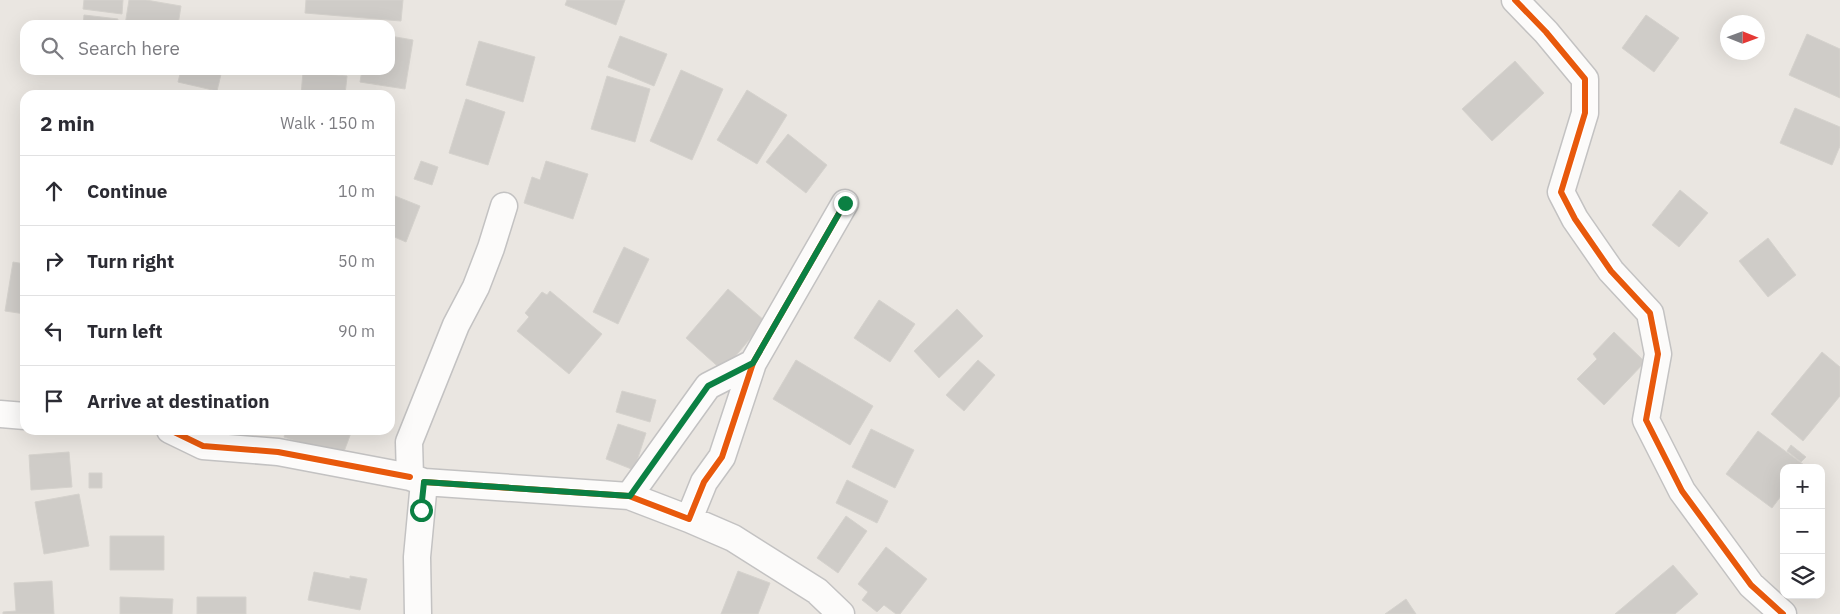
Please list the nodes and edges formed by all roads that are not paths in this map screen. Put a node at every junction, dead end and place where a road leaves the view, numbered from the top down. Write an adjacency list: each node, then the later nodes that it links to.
1 (1515, 0): 13 (street)
2 (845, 203): 4 (street)
3 (504, 206): 8 (street)
4 (753, 363): 9 (street); 10 (street)
5 (0, 414): 6 (street)
6 (20, 416)
7 (180, 435): 8 (street)
8 (417, 480): 9 (street); 11 (street)
9 (630, 496): 10 (street)
10 (689, 519): 12 (street)
11 (418, 614)
12 (841, 614)
13 (1783, 614)

